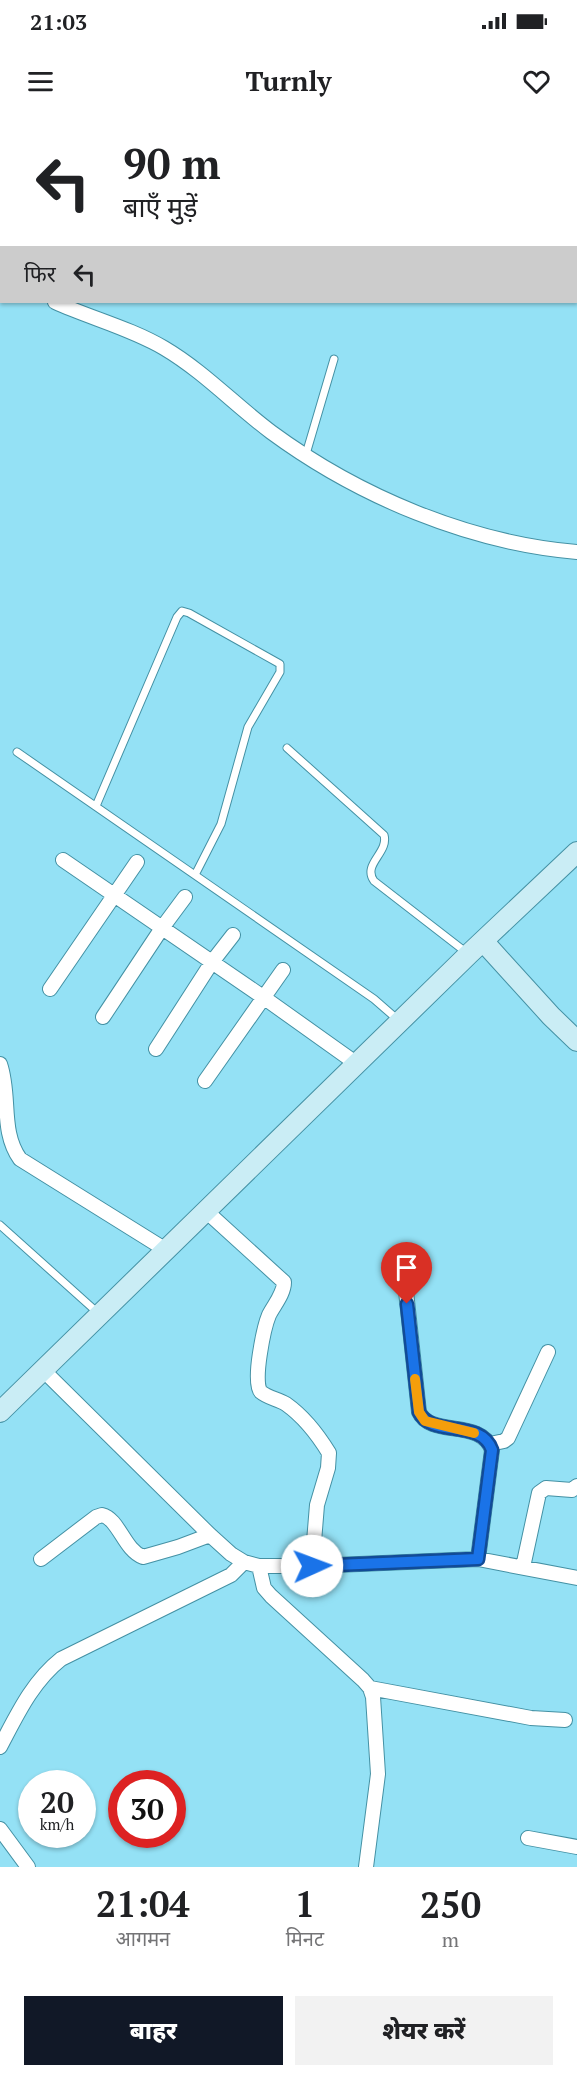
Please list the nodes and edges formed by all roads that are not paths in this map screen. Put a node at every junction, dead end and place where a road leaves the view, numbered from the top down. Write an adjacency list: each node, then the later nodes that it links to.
1 (57, 303): 3 (street)
2 (334, 358): 3 (lane)
3 (306, 454): 4 (street)
4 (577, 552)
5 (287, 748): 16 (lane)
6 (17, 752): 7 (lane)
7 (96, 806): 11 (lane); 11 (lane)
8 (577, 852): 16 (main road)
9 (63, 860): 12 (street)
10 (137, 862): 12 (street)
11 (195, 875): 22 (lane)
12 (113, 895): 14 (street); 19 (street)
13 (185, 897): 14 (street)
14 (162, 928): 17 (street); 21 (street)
15 (233, 935): 17 (street)
16 (476, 948): 22 (main road); 23 (main road)
17 (212, 962): 20 (street); 24 (street)
18 (283, 970): 20 (street)
19 (50, 988)
20 (263, 997): 26 (street); 27 (street)
21 (103, 1017)
22 (394, 1017): 26 (main road)
23 (577, 1041)
24 (156, 1049)
25 (0, 1064): 30 (street)
26 (357, 1064): 28 (main road)
27 (206, 1081)
28 (209, 1215): 30 (main road); 43 (street)
29 (0, 1225): 32 (lane)
30 (158, 1245): 32 (main road)
31 (405, 1282): 36 (street)
32 (100, 1314): 34 (main road)
33 (548, 1353): 36 (street)
34 (52, 1378): 35 (main road); 38 (street)
35 (0, 1412)
36 (490, 1444): 40 (street)
37 (577, 1486): 44 (street)
38 (210, 1535): 39 (street); 41 (street)
39 (42, 1559)
40 (478, 1559): 43 (street); 44 (street)
41 (244, 1562): 42 (street); 48 (street)
42 (259, 1566): 43 (street); 46 (street)
43 (312, 1566)
44 (523, 1567): 45 (street)
45 (577, 1578)
46 (370, 1688): 47 (street); 53 (street)
47 (565, 1720)
48 (0, 1747)
49 (0, 1829): 52 (street)
50 (528, 1838): 51 (street)
51 (577, 1846)
52 (28, 1867)
53 (366, 1867)

